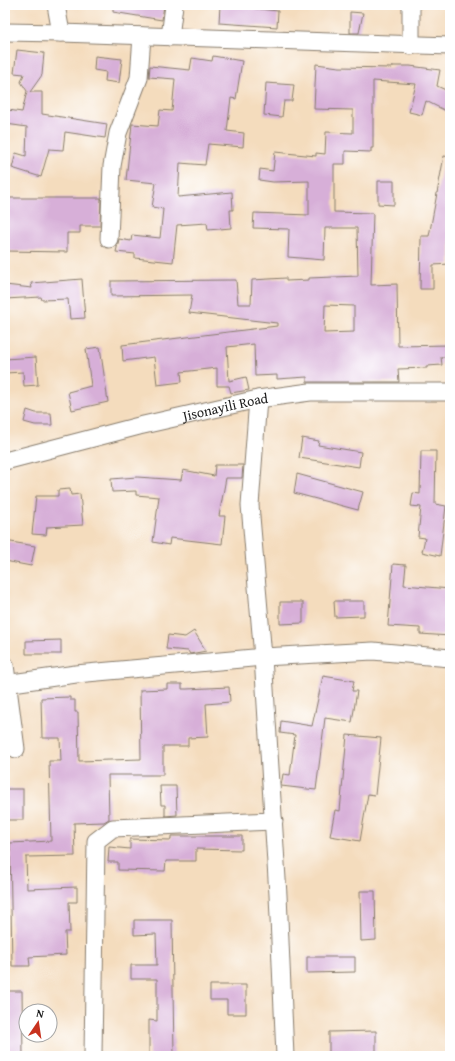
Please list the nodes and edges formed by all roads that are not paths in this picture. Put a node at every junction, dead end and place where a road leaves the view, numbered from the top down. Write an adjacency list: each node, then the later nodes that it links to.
1 (56, 5): 5 (street)
2 (174, 5): 7 (street)
3 (411, 5): 8 (street)
4 (5, 32): 5 (street)
5 (61, 33): 6 (street)
6 (142, 36): 7 (street); 10 (street)
7 (170, 37): 8 (street)
8 (411, 46): 9 (street)
9 (450, 46)
10 (110, 239)
11 (450, 392): 12 (street, Jisonayili Road)
12 (258, 399): 13 (street, Jisonayili Road); 14 (street)
13 (5, 461)
14 (264, 657): 15 (street); 17 (street); 19 (street)
15 (450, 658)
16 (5, 665): 17 (street)
17 (6, 684): 18 (street)
18 (16, 749)
19 (274, 821): 20 (street); 21 (street)
20 (93, 1056)
21 (285, 1056)

